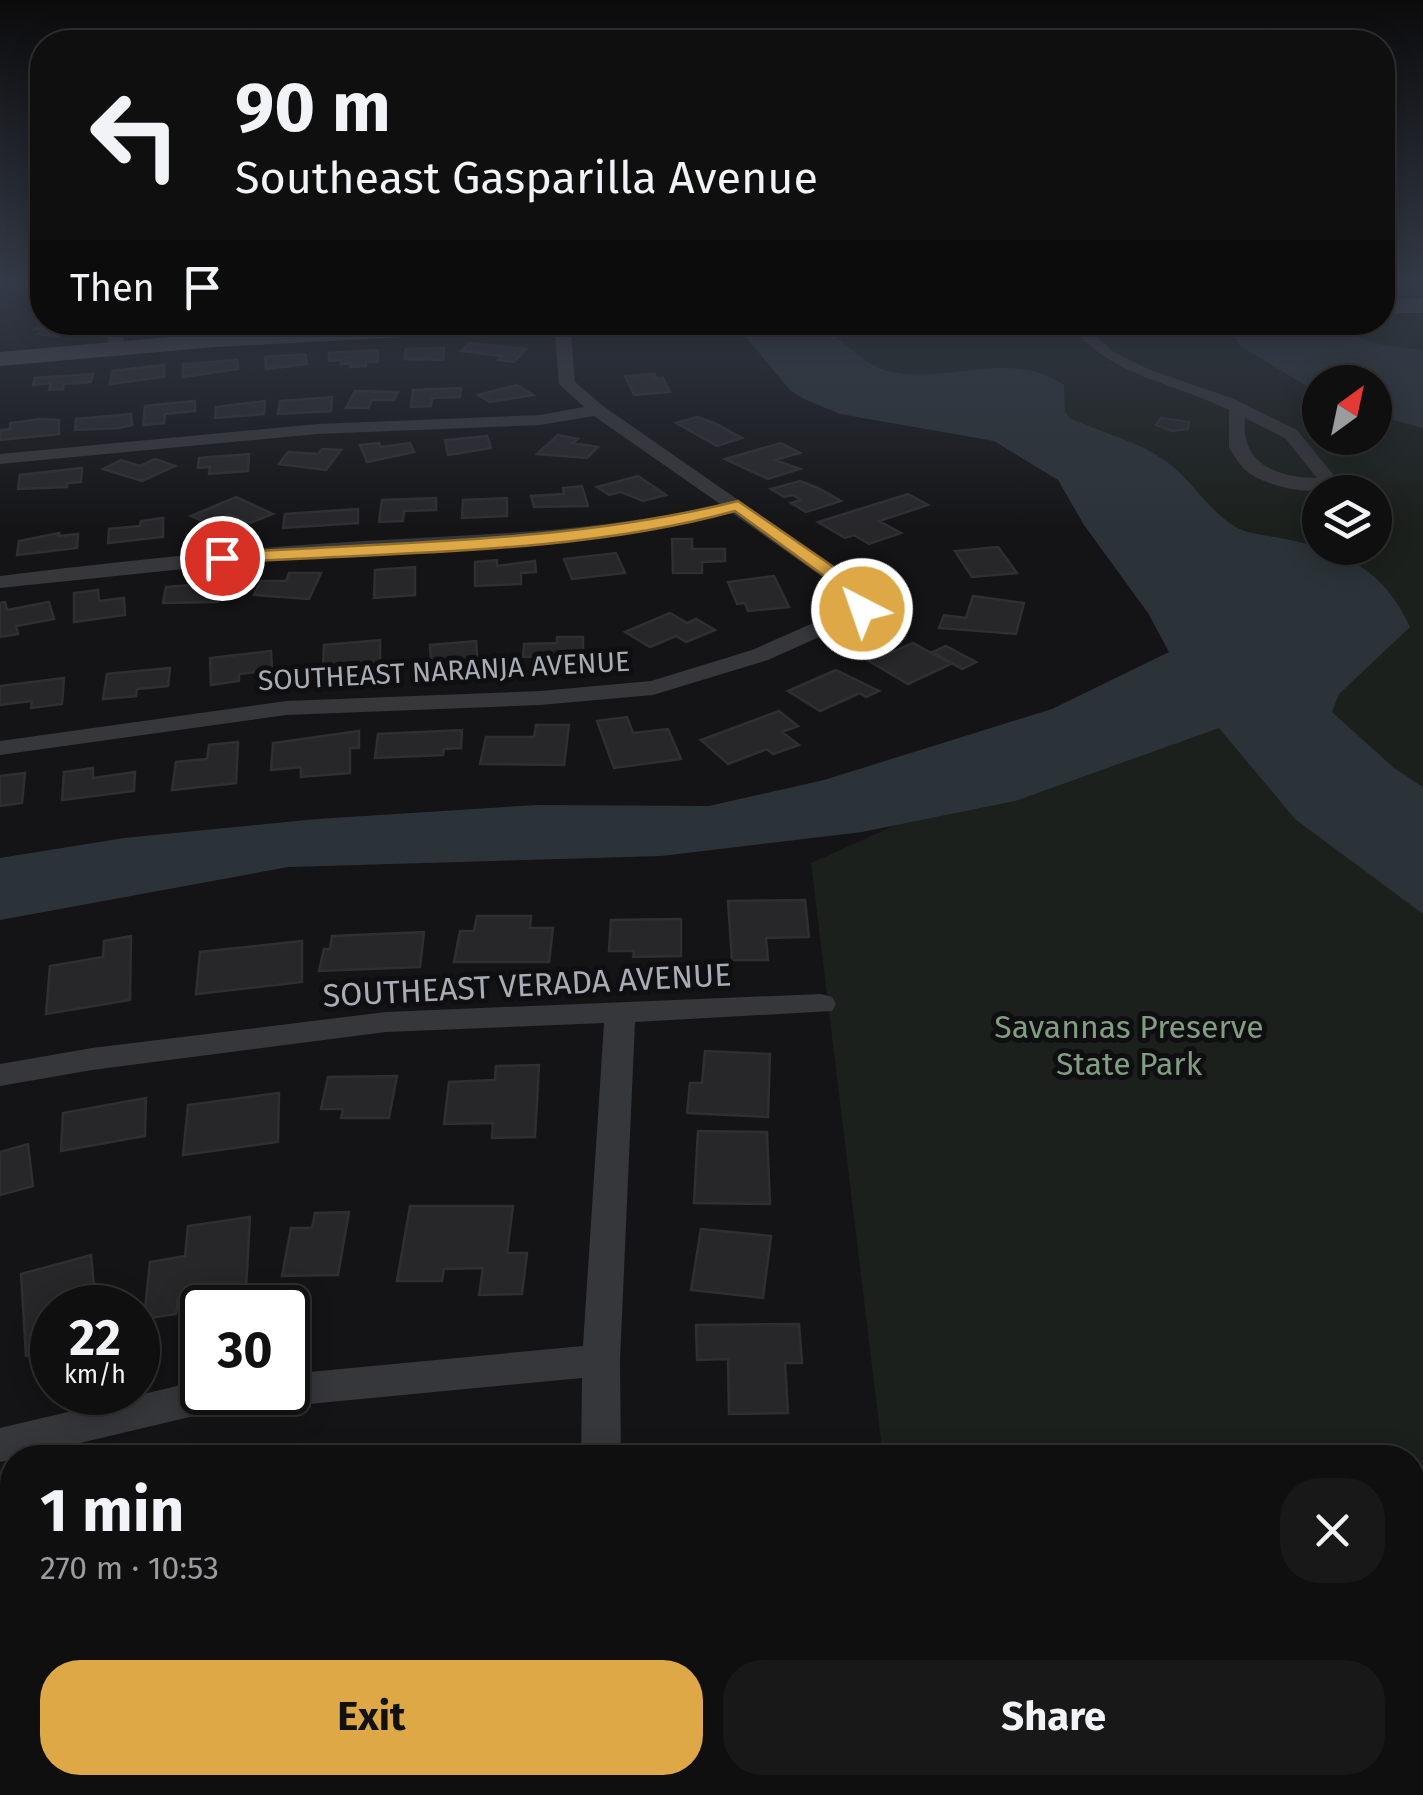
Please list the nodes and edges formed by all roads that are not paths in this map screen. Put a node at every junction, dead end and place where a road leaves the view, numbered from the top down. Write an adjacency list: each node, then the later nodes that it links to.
1 (565, 364): 6 (street, SOUTHEAST NARANJA AVENUE)
2 (1126, 364): 4 (street)
3 (1141, 364): 4 (street)
4 (1165, 378): 5 (street)
5 (1238, 409): 5 (street)
6 (597, 410): 7 (street); 8 (street, SOUTHEAST NARANJA AVENUE)
7 (0, 459)
8 (738, 506): 9 (street); 10 (street, SOUTHEAST NARANJA AVENUE)
9 (0, 582)
10 (0, 748)
11 (821, 1004): 12 (street, SOUTHEAST VERADA AVENUE)
12 (620, 1015): 13 (street, SOUTHEAST VERADA AVENUE); 14 (street)
13 (0, 1076)
14 (601, 1360): 15 (street); 18 (street)
15 (310, 1388)
16 (180, 1402): 17 (street)
17 (0, 1445)
18 (601, 1445)

